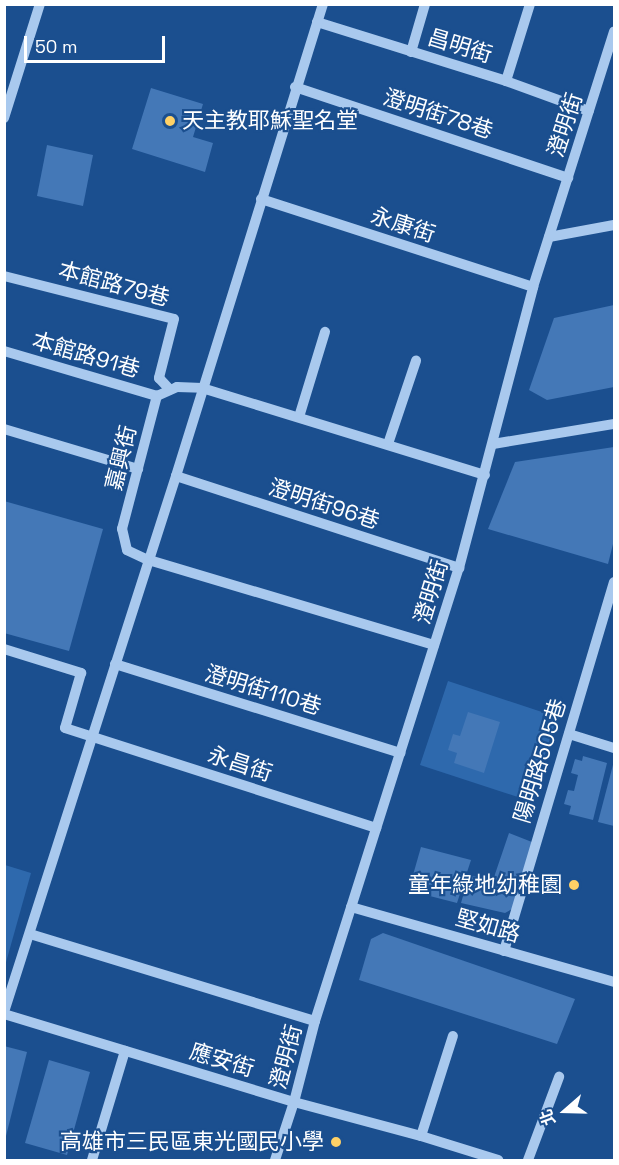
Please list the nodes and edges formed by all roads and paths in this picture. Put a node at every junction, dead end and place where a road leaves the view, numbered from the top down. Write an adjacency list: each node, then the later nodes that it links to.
1 (40, 4): 11 (street)
2 (323, 4): 5 (street)
3 (426, 4): 7 (street)
4 (530, 4): 8 (street)
5 (317, 22): 7 (street, 昌明街); 9 (street)
6 (615, 32): 10 (street, 澄明街)
7 (411, 52): 8 (street, 昌明街)
8 (506, 81): 10 (street, 昌明街)
9 (295, 87): 12 (street, 澄明街78巷); 13 (street)
10 (589, 111): 12 (street, 澄明街)
11 (4, 118)
12 (568, 178): 15 (street, 澄明街)
13 (261, 199): 17 (street, 永康街); 21 (street)
14 (615, 225): 15 (street)
15 (549, 237): 17 (street, 澄明街)
16 (4, 276): 22 (street, 本館路79巷)
17 (533, 287): 28 (street, 澄明街)
18 (325, 332): 24 (street)
19 (4, 351): 23 (street, 本館路91巷)
20 (416, 361): 27 (street)
21 (202, 388): 22 (street); 24 (street); 31 (street)
22 (170, 390): 23 (street)
23 (157, 396): 29 (street, 嘉興街)
24 (299, 417): 27 (street)
25 (615, 424): 28 (street)
26 (4, 429): 29 (street)
27 (388, 444): 30 (street)
28 (492, 444): 30 (street, 澄明街)
29 (138, 469): 32 (street, 嘉興街)
30 (485, 475): 33 (street, 澄明街)
31 (176, 476): 32 (street); 33 (street, 澄明街96巷)
32 (148, 560): 35 (street, 嘉興街); 37 (street)
33 (459, 568): 35 (street, 澄明街)
34 (615, 582): 38 (street, 陽明路505巷)
35 (434, 645): 41 (street, 澄明街)
36 (4, 649): 39 (street, 永昌街)
37 (115, 664): 39 (street); 41 (street, 澄明街110巷)
38 (569, 734): 40 (street); 45 (street, 陽明路505巷)
39 (92, 737): 42 (street, 永昌街); 44 (street)
40 (615, 748)
41 (400, 753): 42 (street, 澄明街)
42 (376, 828): 43 (street, 澄明街)
43 (351, 907): 45 (street, 堅如路); 48 (street, 澄明街)
44 (30, 934): 47 (street); 48 (street)
45 (504, 951): 46 (street, 堅如路)
46 (615, 982)
47 (4, 1013): 50 (street, 應安街)
48 (315, 1021): 52 (street, 澄明街)
49 (453, 1036): 53 (street)
50 (126, 1051): 52 (street, 應安街); 54 (street)
51 (559, 1077): 57 (street)
52 (294, 1102): 53 (street, 應安街); 55 (street, 澄明街)
53 (421, 1136): 56 (street, 應安街)
54 (92, 1161)
55 (275, 1161)
56 (498, 1161)
57 (528, 1161)

